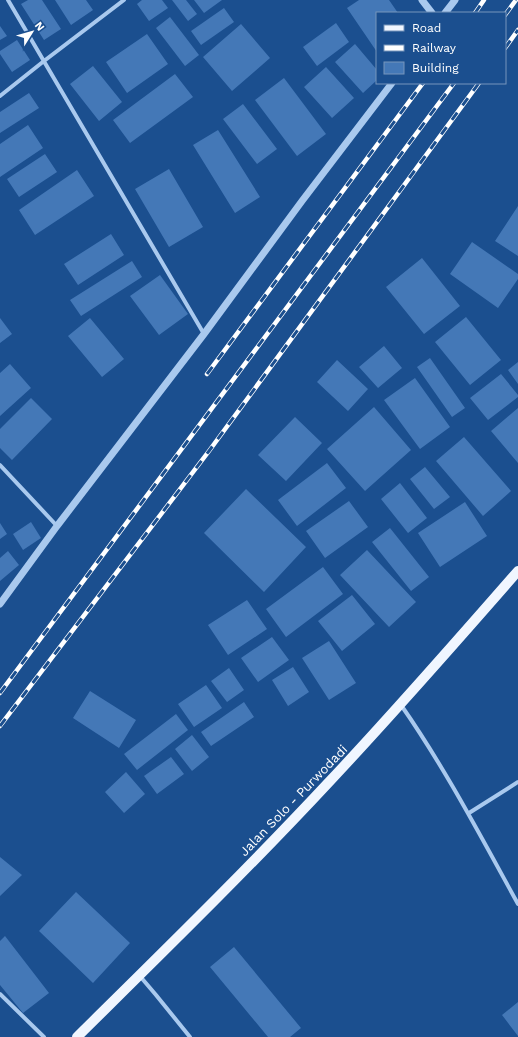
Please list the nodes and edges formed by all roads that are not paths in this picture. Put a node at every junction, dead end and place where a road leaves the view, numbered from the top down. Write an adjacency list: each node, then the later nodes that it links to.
1 (8, 0): 7 (street)
2 (124, 0): 7 (street)
3 (422, 0): 5 (street)
4 (455, 0): 6 (street)
5 (431, 12)
6 (446, 12)
7 (44, 61): 9 (street); 10 (street)
8 (391, 84): 10 (street)
9 (0, 96)
10 (204, 334): 12 (street)
11 (0, 465): 12 (street)
12 (57, 526): 14 (street)
13 (518, 571): 15 (main road, Jalan Solo - Purwodadi)
14 (0, 604)
15 (401, 705): 17 (street); 19 (main road, Jalan Solo - Purwodadi)
16 (518, 782): 17 (street)
17 (469, 814): 18 (street)
18 (518, 904)
19 (139, 975): 22 (main road, Jalan Solo - Purwodadi); 23 (street)
20 (0, 994): 21 (street)
21 (44, 1037)
22 (77, 1037)
23 (190, 1037)

